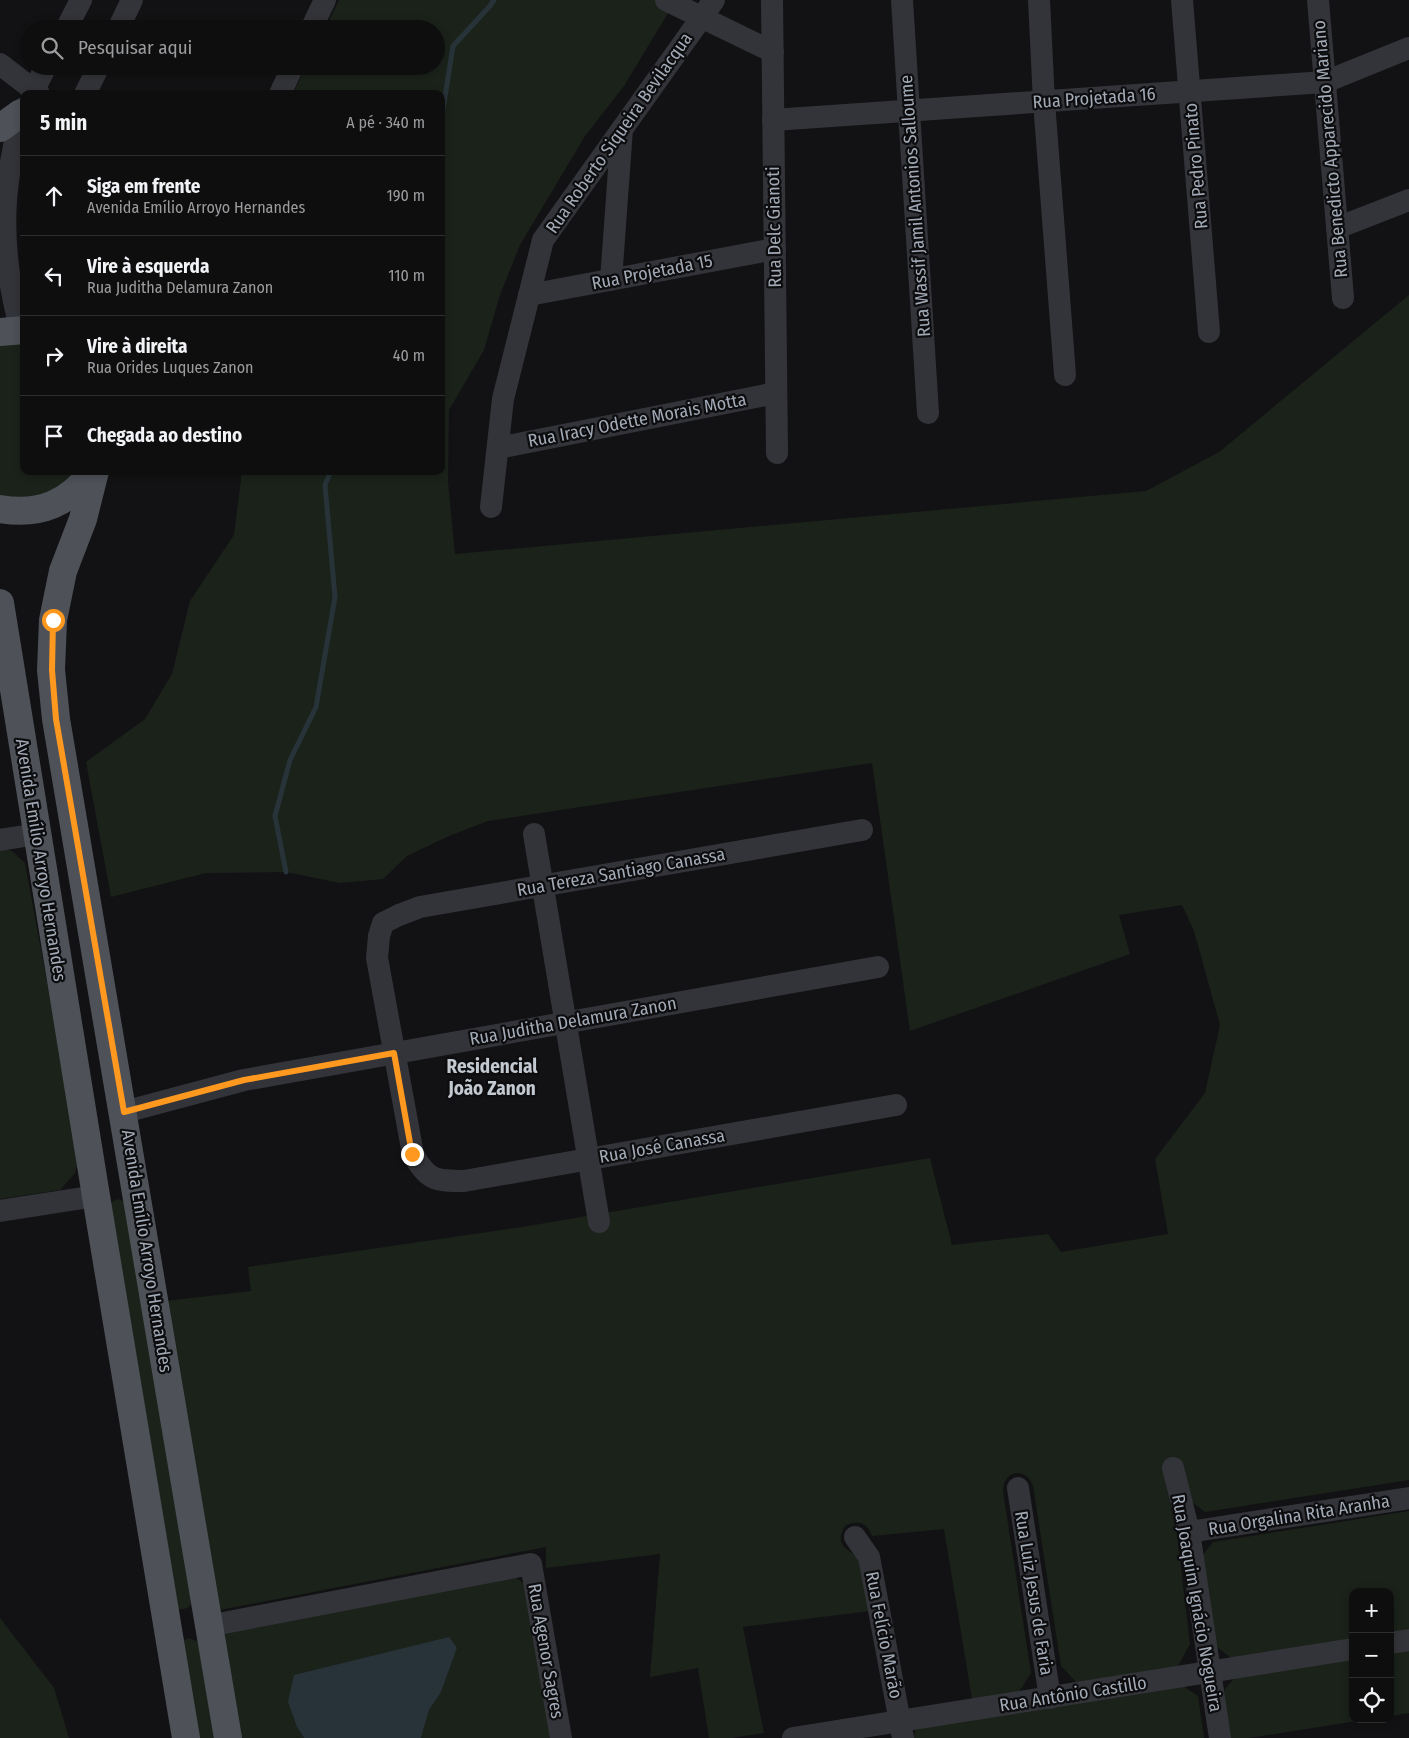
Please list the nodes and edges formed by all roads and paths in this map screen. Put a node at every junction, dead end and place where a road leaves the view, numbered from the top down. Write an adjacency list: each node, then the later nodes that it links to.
1 (81, 0): 11 (street)
2 (132, 0): 12 (street)
3 (324, 0): 13 (street)
4 (666, 0): 10 (street)
5 (772, 0): 15 (street, Rua Delc Gianoti)
6 (902, 0): 27 (street, Rua Wassif Jamil Antonios Salloume)
7 (1039, 0): 26 (street)
8 (1182, 0): 24 (street, Rua Pedro Pinato)
9 (1318, 0): 20 (street, Rua Benedicto Apparecido Mariano)
10 (707, 8): 15 (street); 30 (street, Rua Roberto Siqueira Bevilacqua)
11 (71, 20)
12 (122, 20)
13 (315, 20)
14 (1409, 48): 20 (street, Rua Projetada 16)
15 (772, 52): 28 (street, Rua Delc Gianoti)
16 (0, 64): 25 (street)
17 (41, 75): 21 (street)
18 (94, 75): 22 (street)
19 (289, 75): 23 (street)
20 (1325, 82): 24 (street, Rua Projetada 16); 32 (street, Rua Benedicto Apparecido Mariano)
21 (33, 90)
22 (87, 90)
23 (282, 90)
24 (1190, 91): 26 (street, Rua Projetada 16); 38 (street, Rua Pedro Pinato)
25 (20, 97)
26 (1044, 102): 27 (street, Rua Projetada 16); 39 (street)
27 (910, 111): 28 (street, Rua Projetada 16); 41 (street, Rua Wassif Jamil Antonios Salloume)
28 (773, 120): 33 (street, Rua Delc Gianoti)
29 (20, 127): 37 (street)
30 (622, 128): 34 (street); 35 (street, Rua Roberto Siqueira Bevilacqua)
31 (1409, 200): 32 (street)
32 (1337, 228): 36 (street, Rua Benedicto Apparecido Mariano)
33 (775, 249): 34 (street, Rua Projetada 15); 40 (street, Rua Delc Gianoti)
34 (611, 280): 35 (street, Rua Projetada 15)
35 (529, 295): 42 (street, Rua Roberto Siqueira Bevilacqua)
36 (1343, 298)
37 (11, 329)
38 (1209, 332)
39 (1065, 375)
40 (776, 393): 42 (street, Rua Iracy Odette Morais Motta); 43 (street, Rua Delc Gianoti)
41 (928, 413)
42 (498, 448): 46 (street, Rua Roberto Siqueira Bevilacqua)
43 (777, 453)
44 (91, 475): 47 (main road)
45 (93, 475): 49 (main road, Avenida Emílio Arroyo Hernandes)
46 (491, 507)
47 (0, 509)
48 (0, 603): 51 (main road, Avenida Emílio Arroyo Hernandes)
49 (75, 828): 51 (main road); 59 (main road, Avenida Emílio Arroyo Hernandes)
50 (862, 830): 54 (street, Rua Tereza Santiago Canassa)
51 (37, 834): 53 (street); 62 (main road, Avenida Emílio Arroyo Hernandes)
52 (534, 834): 54 (street)
53 (0, 840)
54 (542, 886): 56 (street); 57 (street, Rua Tereza Santiago Canassa)
55 (878, 967): 56 (street, Rua Juditha Delamura Zanon)
56 (565, 1022): 57 (street, Rua Juditha Delamura Zanon); 60 (street)
57 (394, 1053): 59 (street, Rua Juditha Delamura Zanon); 60 (street, Rua José Canassa)
58 (896, 1105): 60 (street, Rua José Canassa)
59 (124, 1112): 61 (main road, Avenida Emílio Arroyo Hernandes)
60 (588, 1159): 64 (street)
61 (136, 1184): 62 (main road); 70 (main road, Avenida Emílio Arroyo Hernandes)
62 (96, 1196): 63 (street); 71 (main road, Avenida Emílio Arroyo Hernandes)
63 (0, 1211)
64 (599, 1222)
65 (1173, 1468): 68 (street, Rua Joaquim Ignácio Nogueira)
66 (1018, 1488): 76 (street, Rua Luiz Jesus de Faria)
67 (1409, 1498): 68 (street, Rua Orgalina Rita Aranha)
68 (1189, 1532): 75 (street, Rua Joaquim Ignácio Nogueira)
69 (855, 1536): 77 (street, Rua Felício Marão)
70 (208, 1626): 71 (main road); 79 (main road, Avenida Emílio Arroyo Hernandes); 80 (street, Rua Agenor Sagres)
71 (169, 1632): 78 (main road, Avenida Emílio Arroyo Hernandes)
72 (1409, 1640): 73 (street)
73 (1394, 1642)
74 (1349, 1650): 75 (street, Rua Antônio Castillo)
75 (1209, 1672): 76 (street, Rua Antônio Castillo); 82 (street, Rua Joaquim Ignácio Nogueira)
76 (1050, 1698): 77 (street, Rua Antônio Castillo)
77 (902, 1729): 81 (street, Rua Antônio Castillo)
78 (186, 1738)
79 (228, 1738)
80 (561, 1738)
81 (794, 1738)
82 (1220, 1738)

